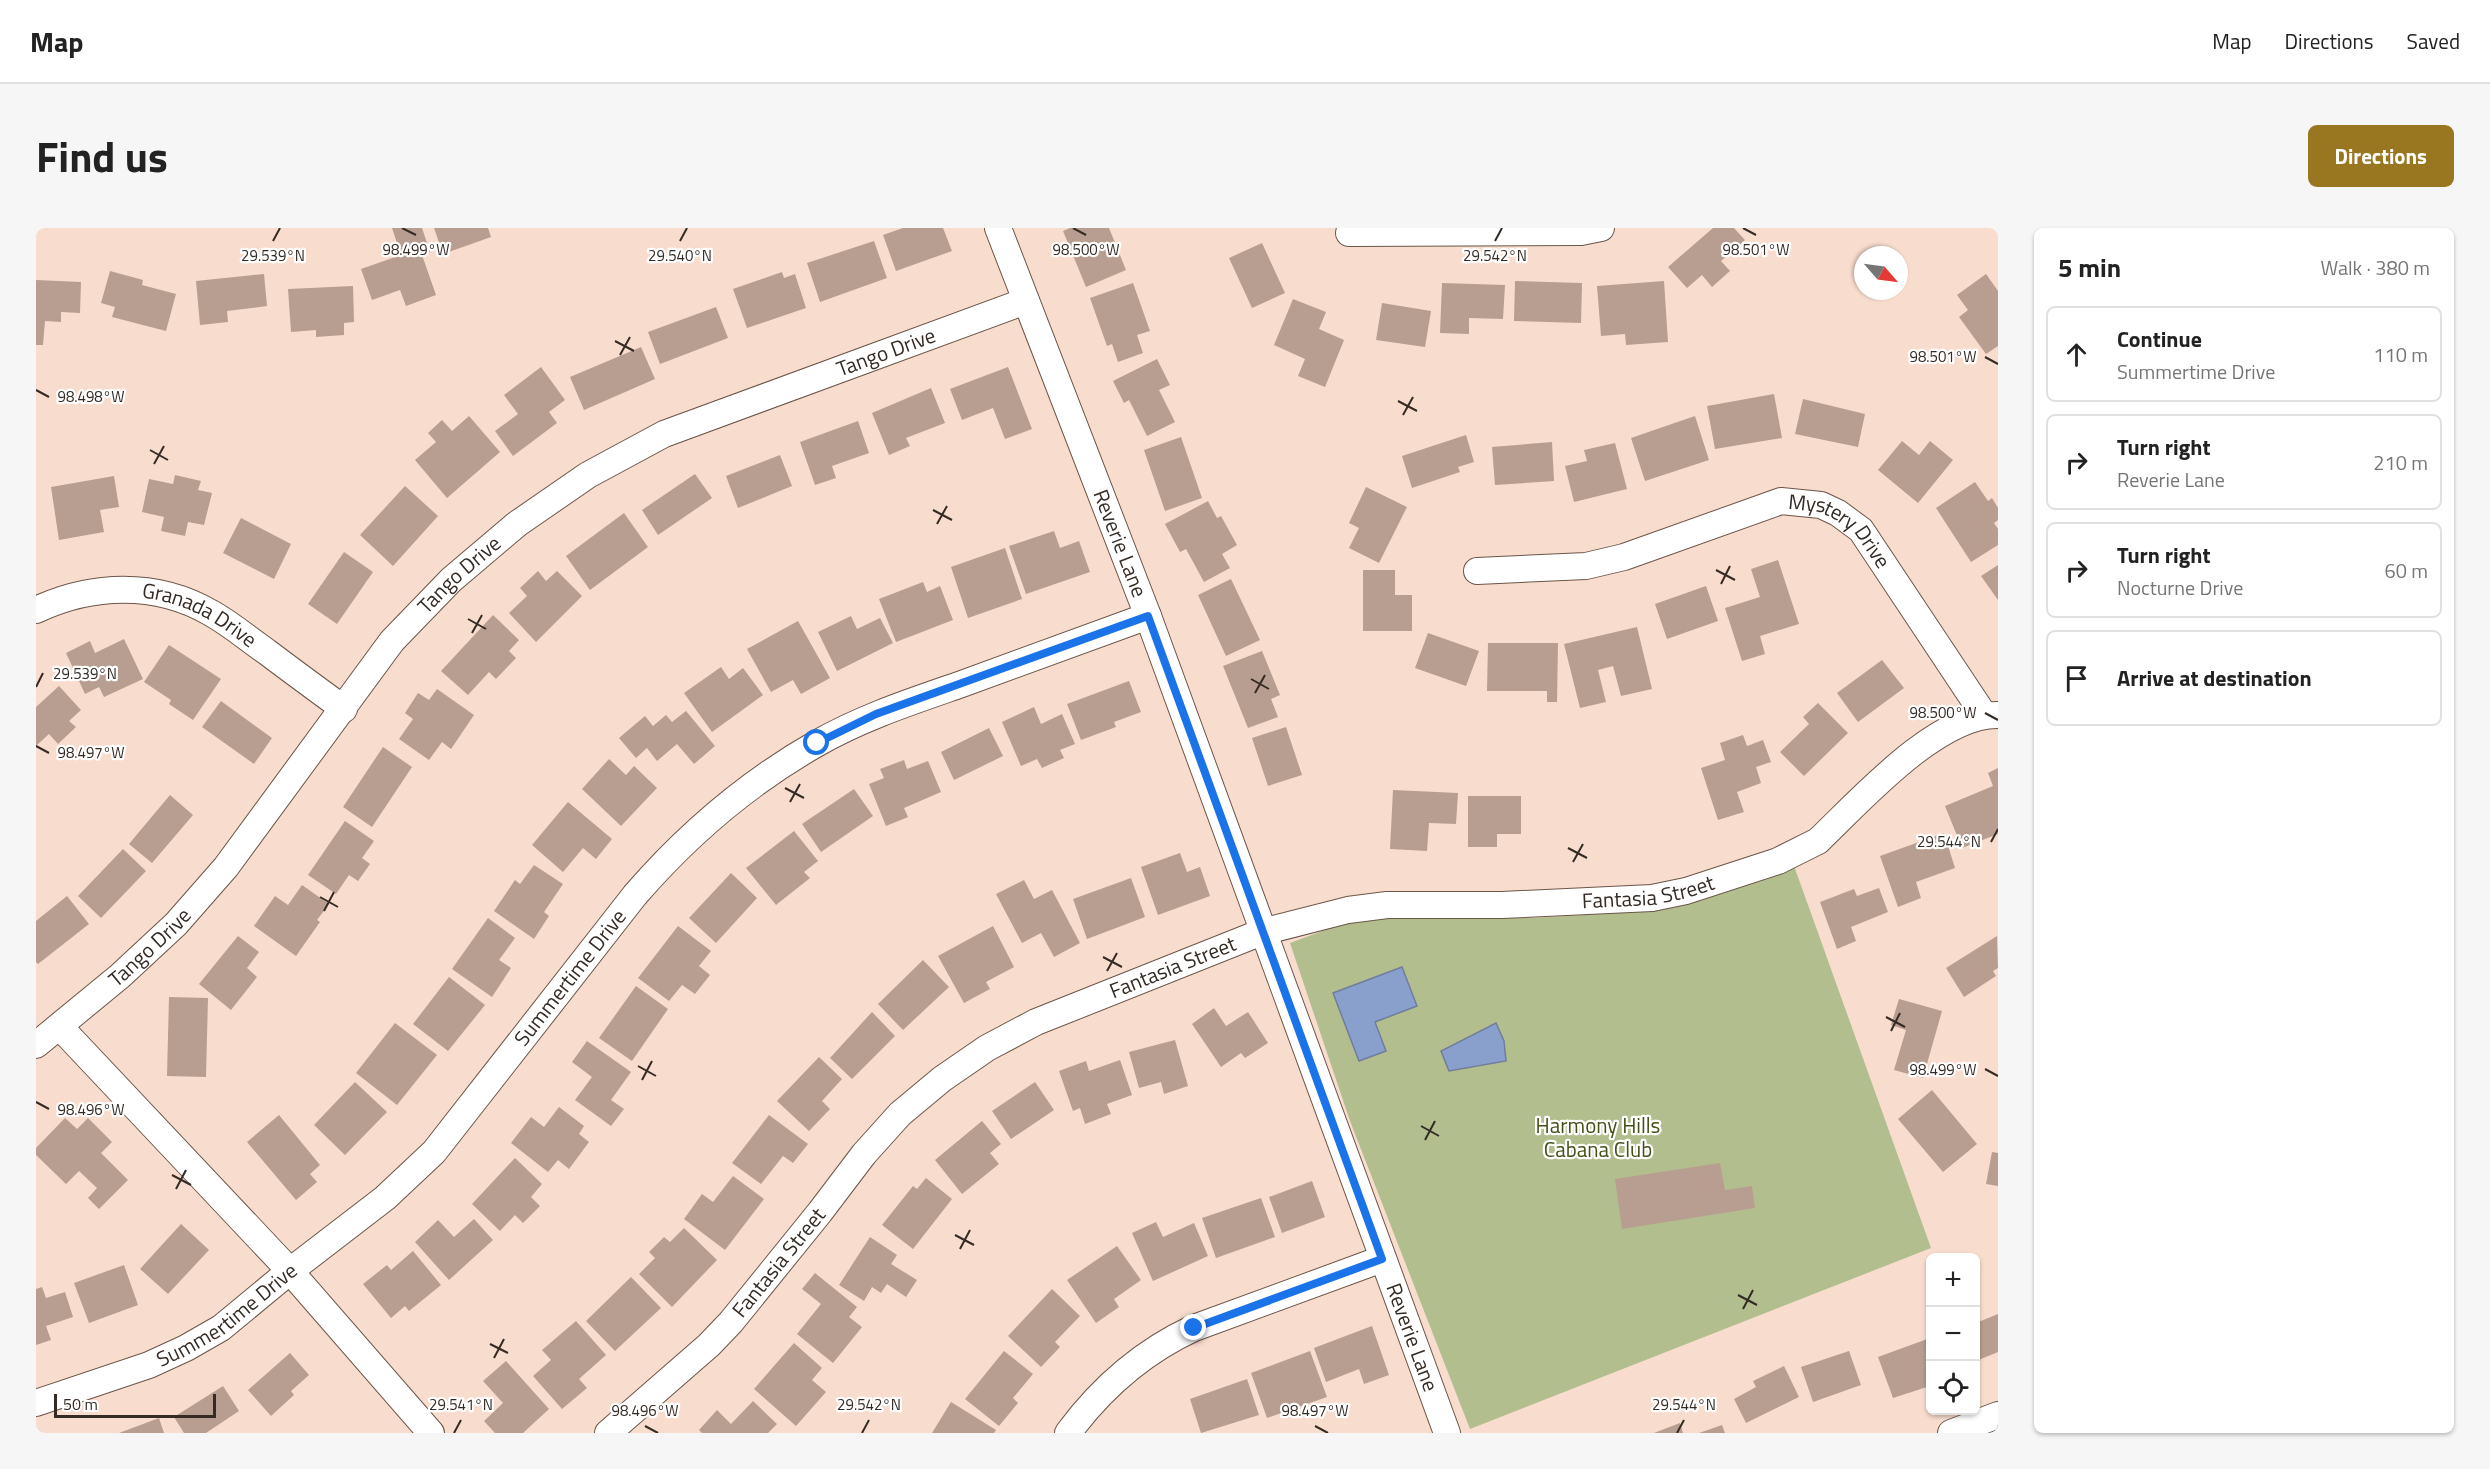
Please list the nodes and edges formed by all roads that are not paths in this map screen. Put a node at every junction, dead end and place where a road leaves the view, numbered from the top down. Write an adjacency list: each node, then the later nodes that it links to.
1 (998, 228): 4 (street, Reverie Lane)
2 (1601, 228): 3 (street)
3 (1349, 234)
4 (1026, 301): 7 (street, Reverie Lane); 8 (street, Tango Drive)
5 (1477, 571): 9 (street, Mystery Drive)
6 (36, 610): 8 (street, Granada Drive)
7 (1148, 616): 10 (street, Reverie Lane); 14 (street, Summertime Drive)
8 (344, 709): 11 (street, Tango Drive)
9 (1991, 715): 10 (street, Fantasia Street)
10 (1262, 932): 13 (street, Reverie Lane); 18 (street, Fantasia Street)
11 (60, 1027): 12 (street, Tango Drive); 14 (street)
12 (36, 1045)
13 (1382, 1259): 19 (street); 20 (street, Reverie Lane)
14 (290, 1271): 15 (street, Summertime Drive); 17 (street)
15 (36, 1403)
16 (1998, 1415): 21 (street)
17 (431, 1433)
18 (608, 1433)
19 (1068, 1433)
20 (1447, 1433)
21 (1951, 1433)

